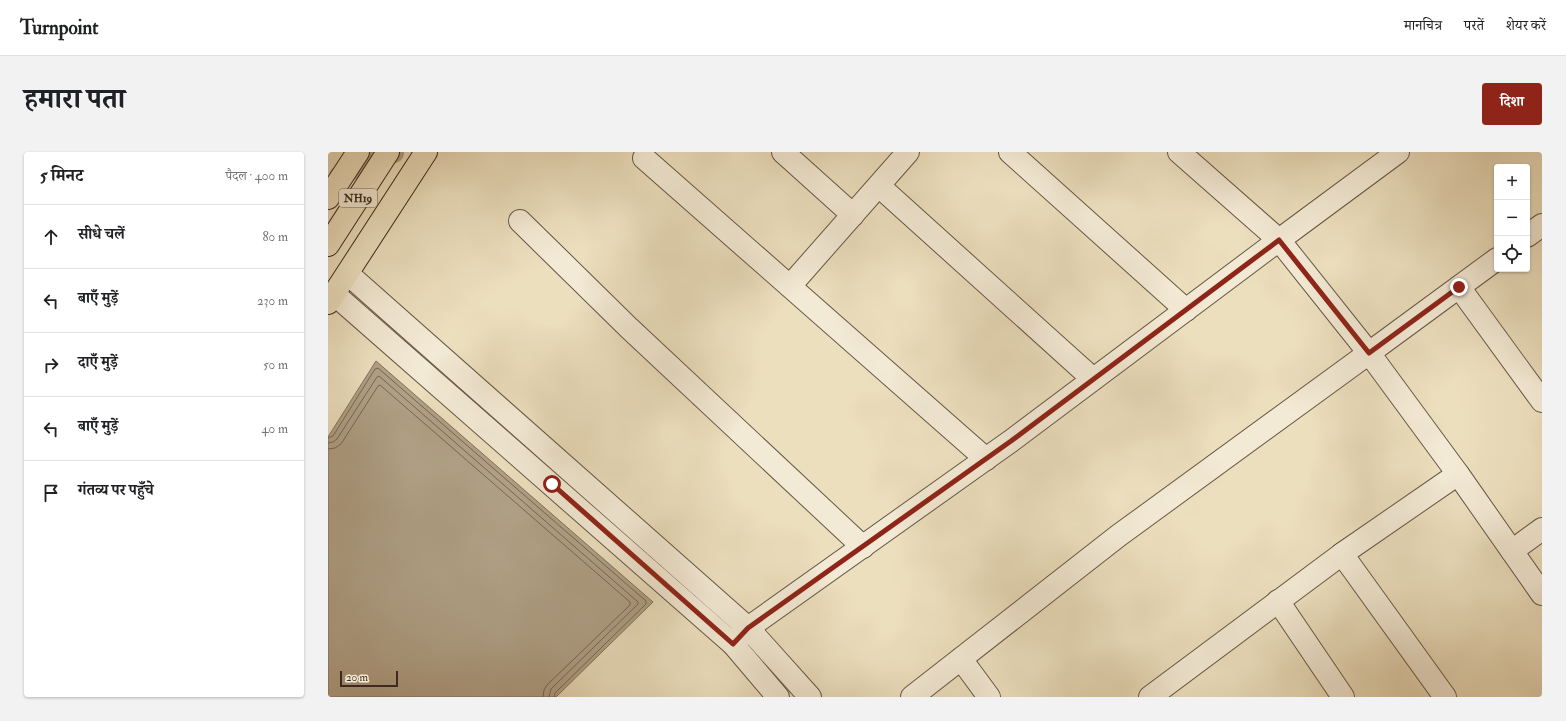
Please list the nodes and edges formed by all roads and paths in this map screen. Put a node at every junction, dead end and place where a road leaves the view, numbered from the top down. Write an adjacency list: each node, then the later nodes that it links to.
1 (358, 152): 11 (main road, NH19)
2 (388, 152): 17 (main road, NH19)
3 (426, 152): 19 (main road)
4 (783, 152): 12 (street)
5 (908, 152): 10 (street)
6 (1010, 152): 23 (street)
7 (1179, 152): 16 (street)
8 (1398, 152): 16 (street)
9 (644, 158): 20 (street)
10 (879, 186): 12 (street); 26 (street)
11 (328, 198)
12 (853, 215): 20 (street)
13 (520, 221): 34 (street)
14 (1542, 225): 15 (street)
15 (1530, 234)
16 (1279, 240): 23 (street); 24 (street)
17 (328, 245)
18 (1494, 260): 21 (street)
19 (348, 274): 22 (main road); 25 (street)
20 (790, 286): 29 (street)
21 (1459, 287): 24 (street); 28 (street)
22 (331, 298): 27 (street)
23 (1186, 310): 26 (street)
24 (1369, 353): 31 (street); 40 (street)
25 (464, 376): 27 (street); 30 (street)
26 (1093, 380): 29 (street)
27 (447, 392): 32 (street)
28 (1542, 402)
29 (986, 459): 34 (street)
30 (566, 467): 32 (street); 39 (street)
31 (1458, 474): 35 (street); 36 (street)
32 (552, 484): 39 (street)
33 (1542, 529): 35 (street)
34 (863, 547): 39 (street)
35 (1512, 551): 37 (street)
36 (1342, 554): 38 (street); 47 (street)
37 (1542, 594)
38 (1278, 601): 41 (street); 46 (street)
39 (740, 636): 42 (street); 43 (street)
40 (961, 659): 44 (street); 45 (street)
41 (1160, 694)
42 (778, 697)
43 (810, 697)
44 (912, 697)
45 (989, 697)
46 (1343, 697)
47 (1445, 697)

